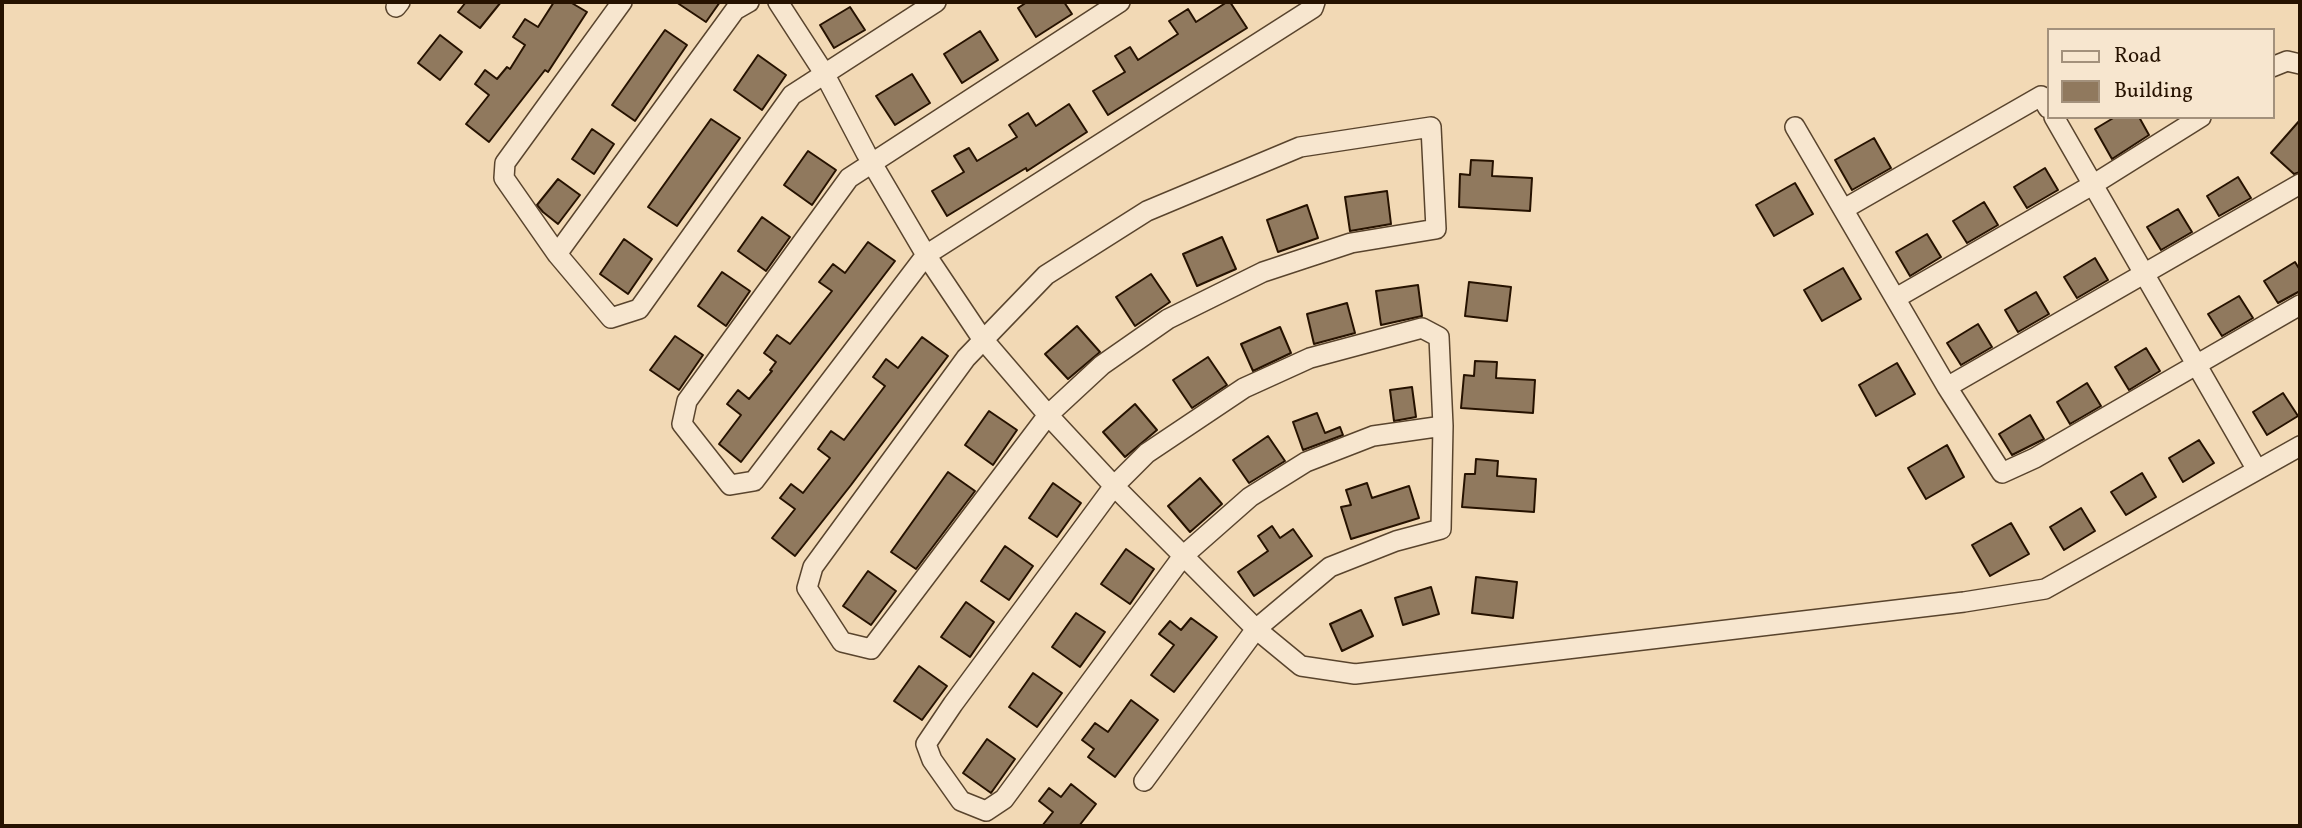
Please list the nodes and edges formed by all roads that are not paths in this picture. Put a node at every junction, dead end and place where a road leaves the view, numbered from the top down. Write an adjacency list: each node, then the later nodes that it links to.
1 (622, 2): 18 (street)
2 (749, 2): 18 (street)
3 (778, 2): 9 (street)
4 (936, 2): 9 (street)
5 (1120, 2): 14 (street)
6 (1315, 2): 19 (street)
7 (2300, 64): 8 (street)
8 (2274, 66)
9 (824, 73): 14 (street); 18 (street)
10 (2046, 105): 17 (street)
11 (2054, 119): 15 (street)
12 (2198, 119): 15 (street)
13 (1795, 127): 17 (street)
14 (872, 163): 19 (street); 19 (street)
15 (2094, 184): 20 (street); 21 (street)
16 (2300, 184): 20 (street)
17 (1844, 209): 21 (street)
18 (557, 254)
19 (926, 255): 23 (street)
20 (2145, 274): 24 (street); 25 (street)
21 (1896, 298): 25 (street)
22 (2300, 305): 24 (street)
23 (983, 340): 26 (street); 26 (street); 26 (street)
24 (2197, 365): 25 (street); 29 (street)
25 (1947, 387)
26 (1048, 415): 30 (street)
27 (1443, 426): 30 (street); 31 (street); 32 (street)
28 (2300, 446): 29 (street)
29 (2257, 470): 32 (street)
30 (1114, 486): 31 (street); 31 (street)
31 (1183, 556): 32 (street)
32 (1256, 629): 33 (street)
33 (1144, 780)

